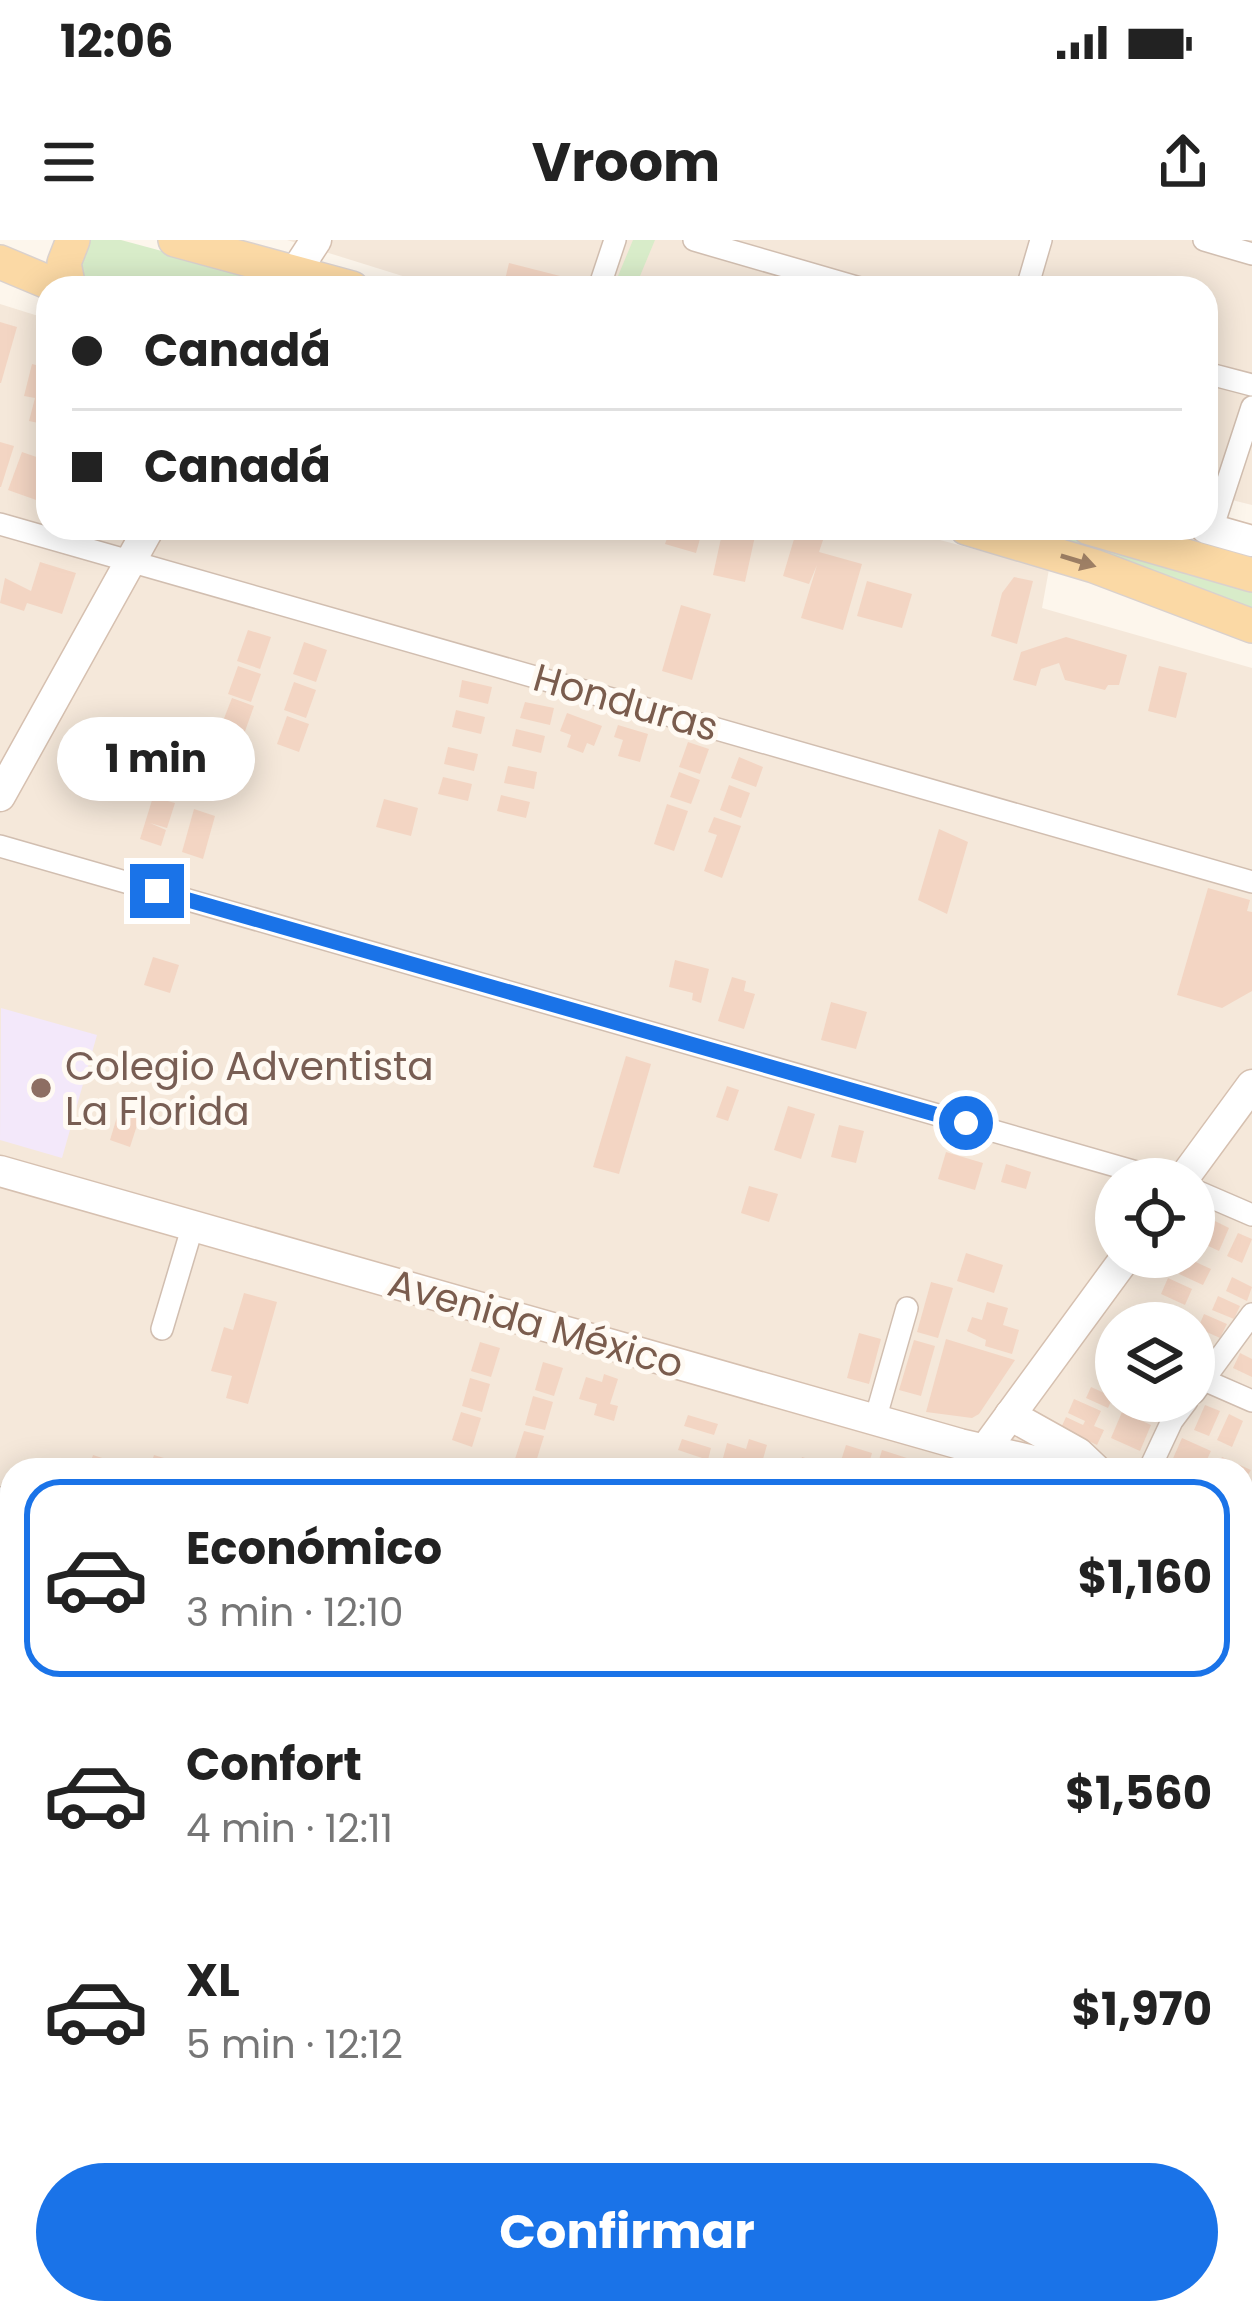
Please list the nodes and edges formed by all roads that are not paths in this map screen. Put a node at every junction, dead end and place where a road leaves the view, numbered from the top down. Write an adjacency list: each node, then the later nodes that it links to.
1 (73, 240): 11 (main road)
2 (175, 240): 12 (main road)
3 (316, 240): 13 (street)
4 (615, 240): 14 (street)
5 (694, 240): 15 (street)
6 (1041, 240): 16 (street)
7 (1204, 240): 8 (street)
8 (1252, 254)
9 (0, 262): 10 (main road)
10 (36, 276)
11 (65, 276)
12 (282, 276)
13 (293, 276)
14 (603, 276)
15 (818, 276)
16 (1030, 276)
17 (1218, 376): 18 (street)
18 (1252, 385)
19 (1252, 407): 20 (street)
20 (1218, 503)
21 (0, 524): 23 (street, Honduras)
22 (1218, 532): 28 (street)
23 (36, 534)
24 (58, 540): 29 (street, Honduras)
25 (142, 540): 29 (street)
26 (1005, 540): 31 (main road, one-way to 31)
27 (1131, 540): 30 (main road)
28 (1252, 541)
29 (131, 560): 32 (street); 34 (street, Honduras)
30 (1252, 575)
31 (1252, 626)
32 (0, 796)
33 (0, 846): 37 (street)
34 (1252, 882)
35 (1252, 1085): 36 (street)
36 (1198, 1158)
37 (1095, 1160)
38 (0, 1171): 41 (street, Avenida México)
39 (1215, 1199): 40 (street)
40 (1252, 1216)
41 (193, 1226): 45 (street); 50 (street, Avenida México)
42 (1111, 1278): 49 (street)
43 (908, 1308): 50 (street)
44 (1252, 1314): 46 (street)
45 (162, 1329)
46 (1215, 1365)
47 (1215, 1391): 48 (street)
48 (1252, 1401)
49 (1010, 1415): 53 (street); 54 (street)
50 (875, 1420): 52 (street, Avenida México)
51 (1172, 1422): 55 (street)
52 (972, 1458)
53 (978, 1458)
54 (1082, 1458)
55 (1155, 1458)

